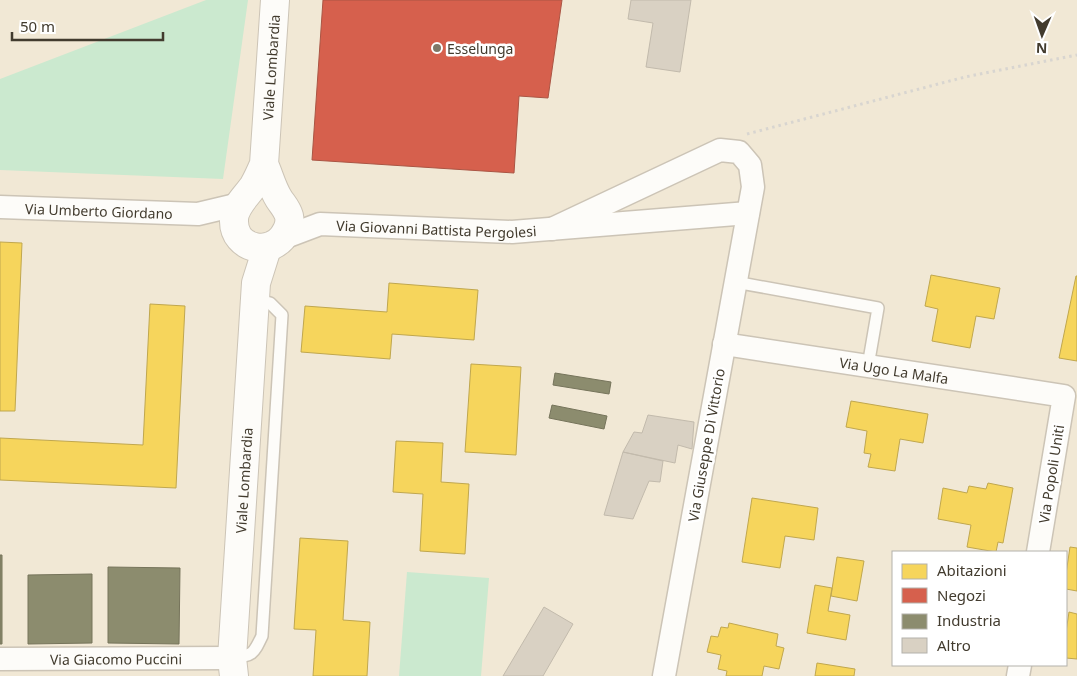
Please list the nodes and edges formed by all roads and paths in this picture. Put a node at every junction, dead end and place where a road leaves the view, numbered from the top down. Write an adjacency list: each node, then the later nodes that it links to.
1 (275, 0): 4 (street, Viale Lombardia)
2 (1077, 56): 3 (path)
3 (746, 134)
4 (264, 164): 5 (street, Viale Lombardia); 6 (street, Viale Lombardia)
5 (241, 202): 6 (street); 9 (street, Via Umberto Giordano); 12 (street, Viale Lombardia)
6 (283, 203): 10 (street, Via Giovanni Battista Pergolesi); 12 (street, Viale Lombardia)
7 (0, 208): 9 (street, Via Umberto Giordano)
8 (748, 213): 11 (street, Via Giovanni Battista Pergolesi); 11 (street, Via Giovanni Battista Pergolesi); 13 (street, Via Giuseppe Di Vittorio)
9 (198, 214): 12 (street, Via Umberto Giordano)
10 (320, 224): 11 (street, Via Giovanni Battista Pergolesi); 12 (street, Via Giovanni Battista Pergolesi)
11 (552, 229)
12 (258, 240): 19 (street, Viale Lombardia)
13 (736, 282): 14 (street, Via Giuseppe Di Vittorio); 15 (lane)
14 (724, 344): 15 (street, Via Ugo La Malfa); 20 (street, Via Giuseppe Di Vittorio)
15 (868, 366): 16 (street, Via Ugo La Malfa)
16 (1064, 396): 17 (street, Via Popoli Uniti)
17 (1038, 551)
18 (0, 659): 19 (street, Via Giacomo Puccini)
19 (233, 667)
20 (664, 676)

